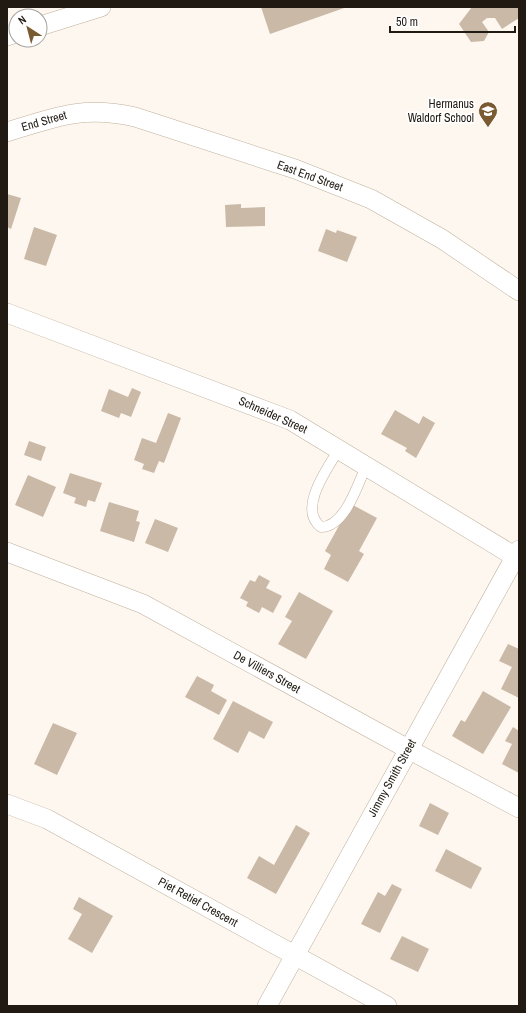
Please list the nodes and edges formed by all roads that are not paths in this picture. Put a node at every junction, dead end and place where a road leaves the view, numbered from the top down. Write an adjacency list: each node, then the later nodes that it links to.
1 (101, 7): 2 (street)
2 (48, 24)
3 (81, 111): 4 (street, End Street); 5 (street, East End Street)
4 (7, 132)
5 (519, 291)
6 (7, 313): 7 (street, Schneider Street)
7 (339, 449): 8 (street, Schneider Street); 8 (lane)
8 (366, 466): 10 (street, Schneider Street)
9 (7, 552): 11 (street, De Villiers Street)
10 (518, 555): 11 (street, Jimmy Smith Street)
11 (408, 749): 13 (street, De Villiers Street); 14 (street, Jimmy Smith Street)
12 (7, 804): 14 (street, Piet Retief Crescent)
13 (519, 808)
14 (295, 955): 15 (street, Jimmy Smith Street); 16 (street, Piet Retief Crescent)
15 (267, 1006)
16 (387, 1006)

